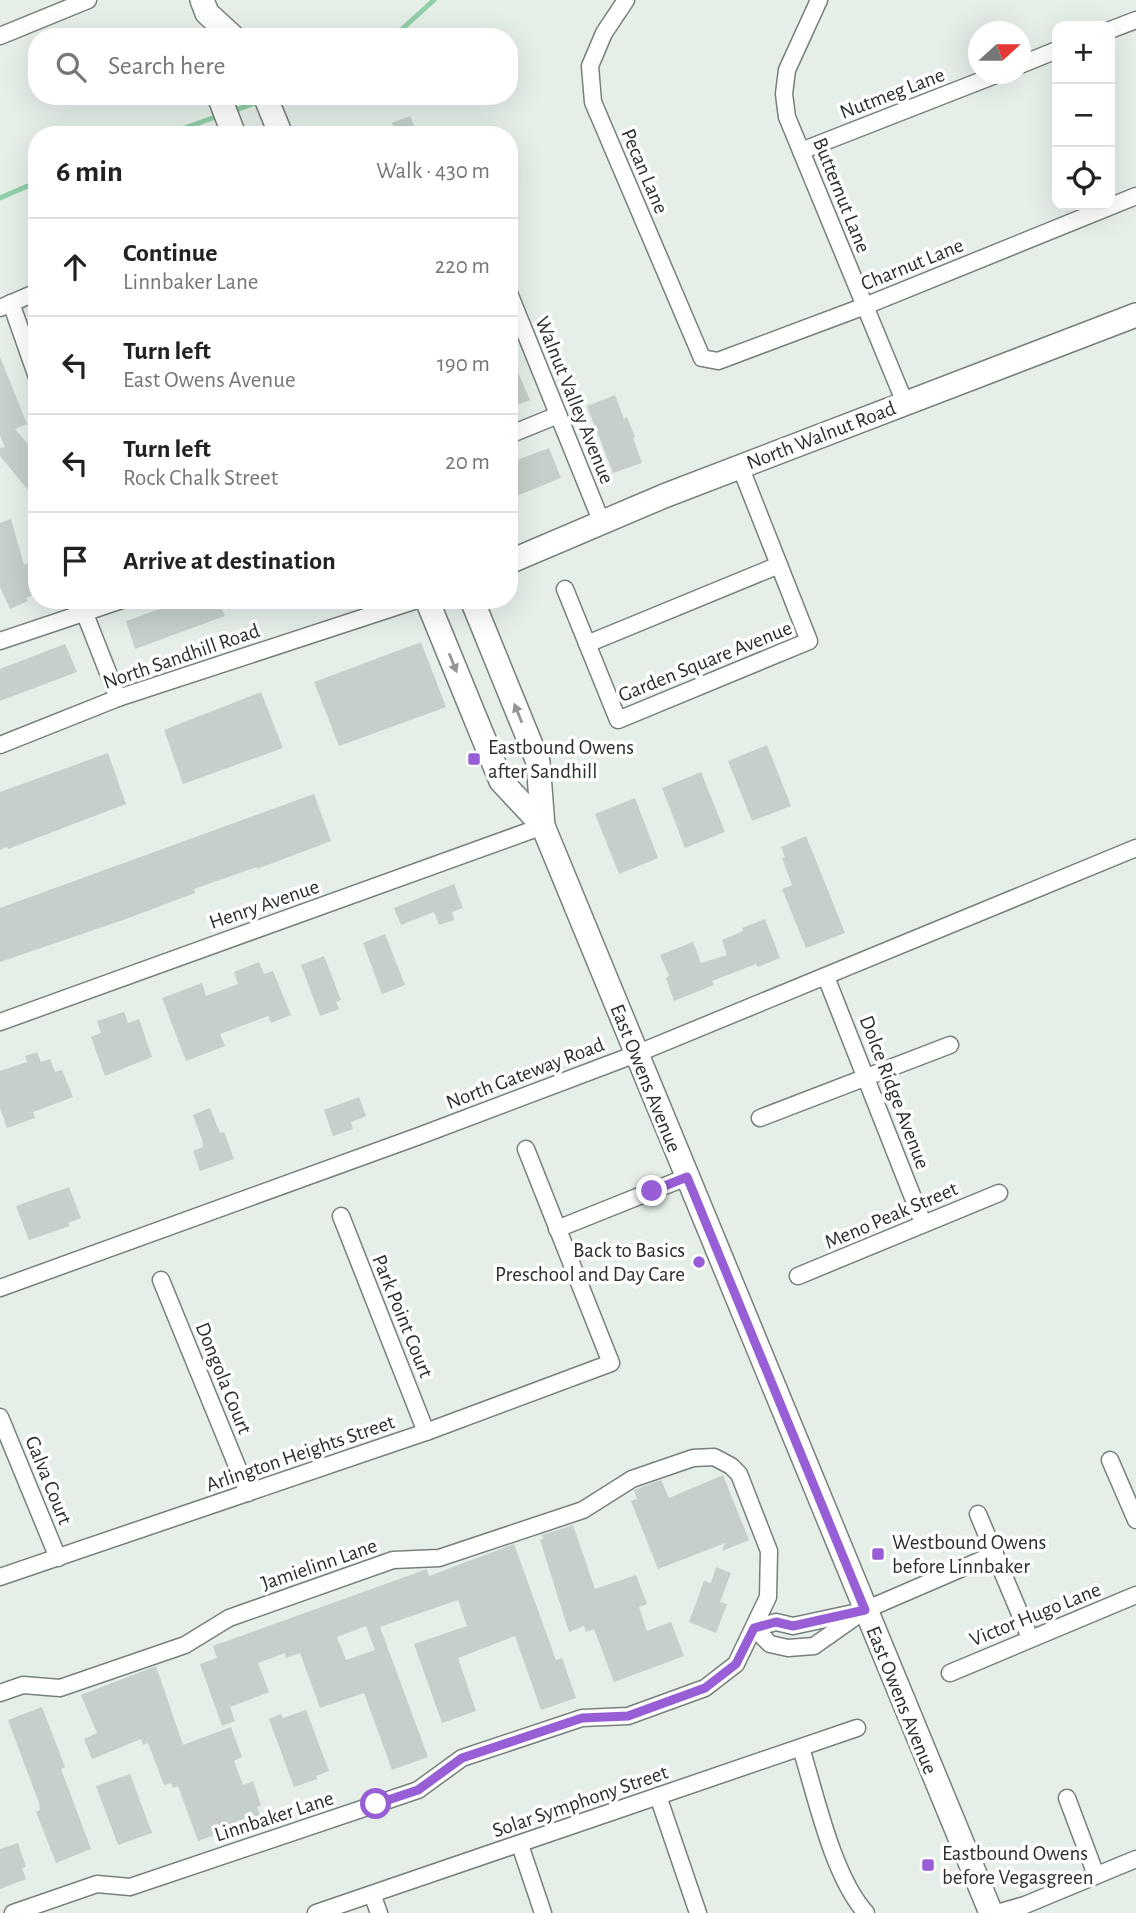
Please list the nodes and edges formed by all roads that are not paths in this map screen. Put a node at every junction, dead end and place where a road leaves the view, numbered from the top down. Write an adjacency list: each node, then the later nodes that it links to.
1 (88, 0): 9 (street)
2 (626, 0): 25 (street, Pecan Lane)
3 (819, 0): 17 (street, Butternut Lane)
4 (205, 6): 6 (main road); 7 (main road)
5 (1136, 20): 8 (street)
6 (206, 28)
7 (225, 28)
8 (1115, 28)
9 (0, 36)
10 (1052, 52): 11 (street)
11 (1031, 61)
12 (972, 84): 17 (street, Nutmeg Lane)
13 (222, 105): 15 (main road)
14 (269, 105): 16 (main road)
15 (231, 126)
16 (277, 126)
17 (801, 151): 21 (street, Butternut Lane)
18 (1136, 196): 21 (street, Charnut Lane)
19 (28, 296): 20 (street)
20 (5, 305): 24 (street)
21 (864, 306): 25 (street, Charnut Lane); 26 (street, Butternut Lane)
22 (518, 315): 27 (street, Walnut Valley Avenue)
23 (1136, 315): 26 (main road, North Walnut Road)
24 (28, 357)
25 (702, 358)
26 (905, 403): 29 (main road, North Walnut Road)
27 (558, 415): 28 (street); 30 (street, Walnut Valley Avenue)
28 (518, 431)
29 (740, 466): 30 (main road, North Walnut Road); 32 (street, Garden Square Avenue)
30 (602, 523): 31 (main road, North Walnut Road)
31 (518, 558)
32 (779, 565): 40 (street); 40 (street, Garden Square Avenue)
33 (565, 589): 40 (street, Garden Square Avenue)
34 (98, 609): 38 (street)
35 (390, 609): 41 (street, North Sandhill Road)
36 (431, 609): 43 (main road, East Owens Avenue, one-way to 43)
37 (476, 609): 43 (main road, East Owens Avenue, one-way to 37)
38 (85, 614): 39 (street); 41 (street)
39 (0, 641)
40 (587, 644)
41 (118, 698): 42 (street, North Sandhill Road)
42 (0, 745)
43 (543, 826): 46 (street, Henry Avenue); 48 (main road, East Owens Avenue)
44 (1136, 848): 45 (street, North Gateway Road)
45 (827, 977): 48 (street, North Gateway Road); 49 (street, Dolce Ridge Avenue)
46 (0, 1022)
47 (950, 1045): 49 (street)
48 (636, 1054): 52 (main road, East Owens Avenue); 59 (street, North Gateway Road)
49 (866, 1076): 50 (street); 55 (street, Dolce Ridge Avenue)
50 (760, 1118)
51 (526, 1149): 56 (street)
52 (687, 1177): 56 (street); 71 (main road, East Owens Avenue)
53 (999, 1193): 55 (street, Meno Peak Street)
54 (341, 1216): 61 (street, Park Point Court)
55 (923, 1223): 57 (street, Meno Peak Street)
56 (557, 1229): 61 (street, Arlington Heights Street)
57 (799, 1276)
58 (162, 1280): 64 (street, Dongola Court)
59 (0, 1288)
60 (0, 1417): 68 (street, Galva Court)
61 (426, 1432): 64 (street, Arlington Heights Street)
62 (1110, 1461): 66 (street)
63 (731, 1466): 72 (street, Linnbaker Lane); 75 (street, Jamielinn Lane)
64 (248, 1493): 68 (street, Arlington Heights Street)
65 (978, 1514): 67 (street)
66 (1136, 1520)
67 (995, 1555): 71 (street); 73 (street)
68 (58, 1558): 69 (street, Arlington Heights Street)
69 (0, 1577)
70 (1136, 1595): 73 (street, Victor Hugo Lane)
71 (865, 1610): 72 (street); 72 (street); 90 (main road, East Owens Avenue)
72 (754, 1628): 84 (street, Linnbaker Lane)
73 (1030, 1638): 74 (street, Victor Hugo Lane)
74 (950, 1672)
75 (0, 1693)
76 (857, 1728): 77 (street, Solar Symphony Street)
77 (801, 1748): 78 (street, Solar Symphony Street); 89 (street)
78 (658, 1796): 80 (street, Solar Symphony Street); 88 (street)
79 (1067, 1798): 82 (street)
80 (520, 1845): 83 (street, Solar Symphony Street); 87 (street)
81 (1136, 1858): 82 (street)
82 (1096, 1875): 91 (street)
83 (372, 1894): 85 (street, Solar Symphony Street); 86 (street)
84 (13, 1913)
85 (316, 1913)
86 (379, 1913)
87 (543, 1913)
88 (698, 1913)
89 (866, 1913)
90 (991, 1913)
91 (996, 1913)

